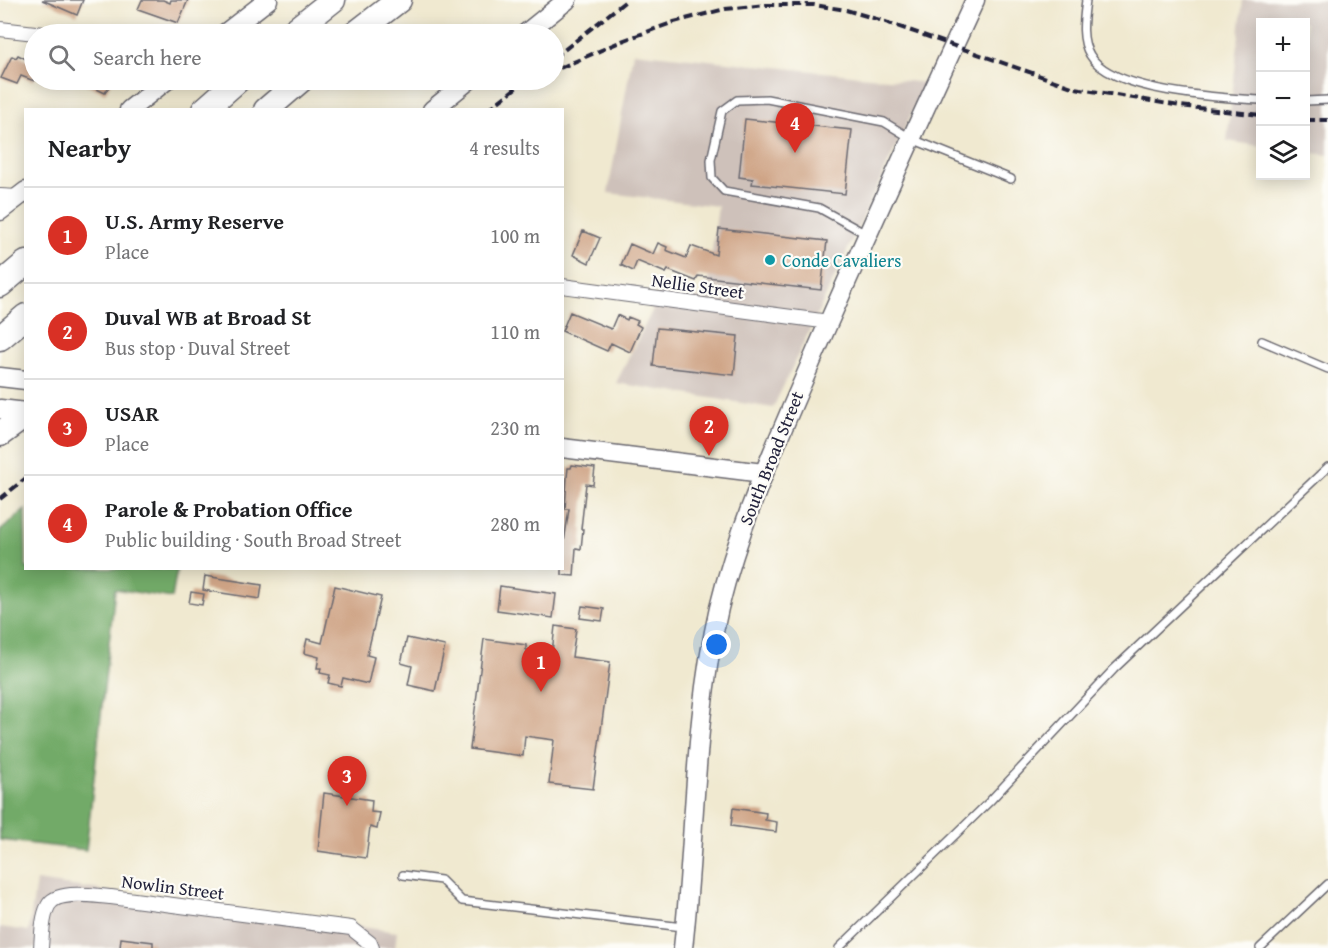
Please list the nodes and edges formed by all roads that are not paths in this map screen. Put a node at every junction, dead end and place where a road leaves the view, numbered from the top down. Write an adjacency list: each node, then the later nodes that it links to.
1 (268, 0): 7 (street)
2 (333, 0): 8 (highway)
3 (399, 0): 9 (highway)
4 (567, 0): 10 (street)
5 (975, 0): 24 (street, South Broad Street)
6 (1086, 0): 17 (lane)
7 (237, 24)
8 (303, 24)
9 (368, 24)
10 (537, 24)
11 (0, 29): 12 (street)
12 (24, 32)
13 (154, 90): 20 (street)
14 (227, 90): 21 (highway)
15 (289, 90): 22 (highway)
16 (457, 90): 23 (street)
17 (1256, 100)
18 (1328, 100): 19 (lane)
19 (1310, 101)
20 (132, 108)
21 (206, 108)
22 (268, 108)
23 (434, 108)
24 (912, 139): 25 (lane); 29 (street, South Broad Street); 29 (lane)
25 (1011, 179)
26 (22, 194): 27 (street); 28 (street)
27 (0, 196)
28 (0, 212)
29 (868, 236): 34 (street, South Broad Street)
30 (24, 265): 31 (highway)
31 (0, 285)
32 (564, 286): 34 (street, Nellie Street)
33 (24, 318): 35 (highway)
34 (829, 321): 46 (street, South Broad Street)
35 (0, 338)
36 (1262, 341): 37 (lane)
37 (1328, 369)
38 (0, 377): 39 (street)
39 (24, 380)
40 (0, 409): 41 (street)
41 (24, 414)
42 (24, 416): 43 (highway)
43 (0, 434)
44 (564, 448): 46 (street)
45 (1328, 467): 53 (lane)
46 (763, 473): 49 (street, South Broad Street)
47 (403, 875): 49 (lane)
48 (1328, 884): 54 (lane)
49 (685, 927): 52 (street, South Broad Street)
50 (40, 948): 51 (street, Nowlin Street)
51 (372, 948)
52 (683, 948)
53 (839, 948)
54 (1260, 948)

